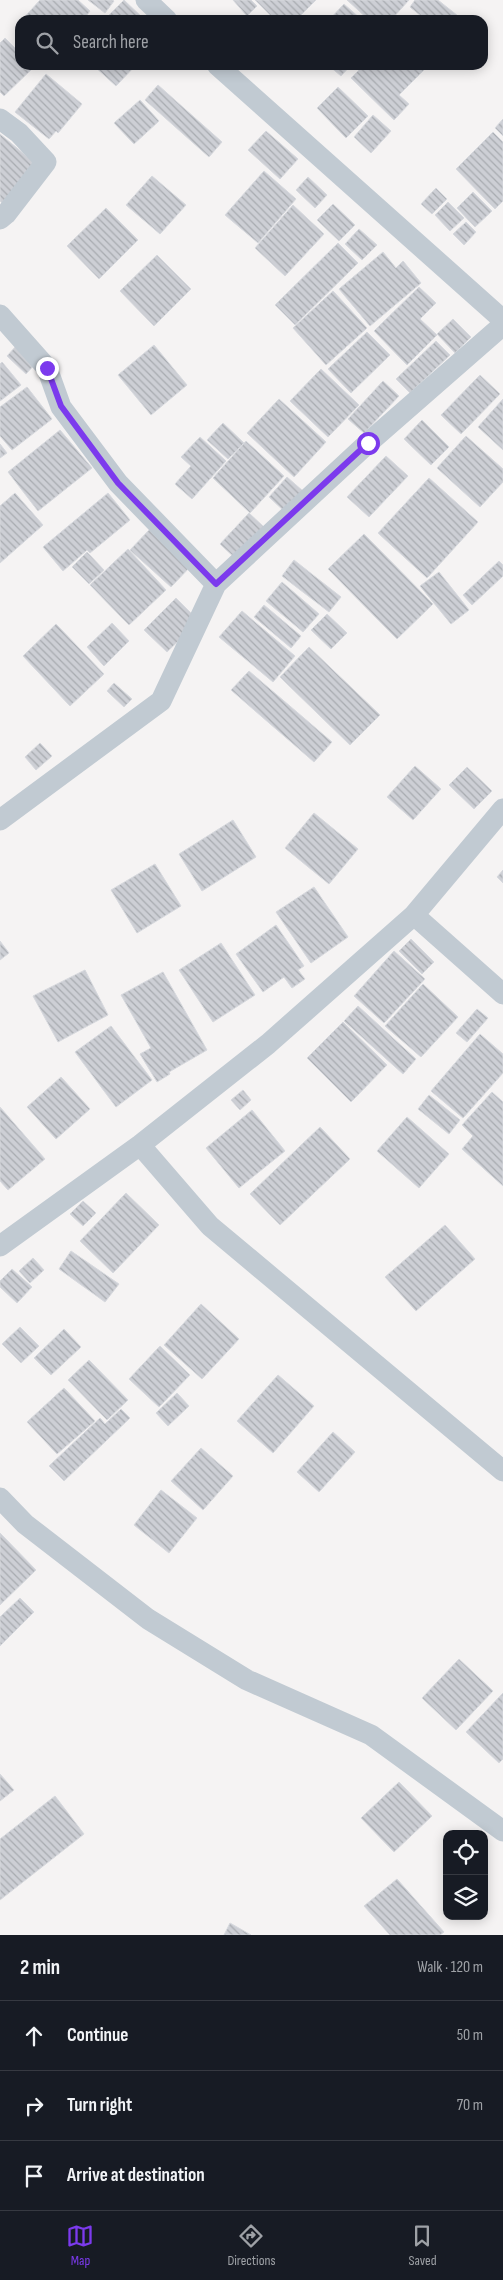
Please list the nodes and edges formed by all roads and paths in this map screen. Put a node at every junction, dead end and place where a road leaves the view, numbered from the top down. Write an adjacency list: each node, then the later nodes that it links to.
1 (146, 0): 2 (street)
2 (162, 15)
3 (223, 70): 7 (street)
4 (0, 119): 5 (street)
5 (0, 219)
6 (0, 315): 9 (street)
7 (503, 320)
8 (503, 325): 9 (street)
9 (216, 584): 11 (street)
10 (503, 809): 12 (street)
11 (0, 820)
12 (414, 916): 13 (street); 14 (street)
13 (503, 994)
14 (140, 1145): 15 (street); 16 (street)
15 (0, 1246)
16 (503, 1471)
17 (0, 1498): 18 (street)
18 (503, 1831)

